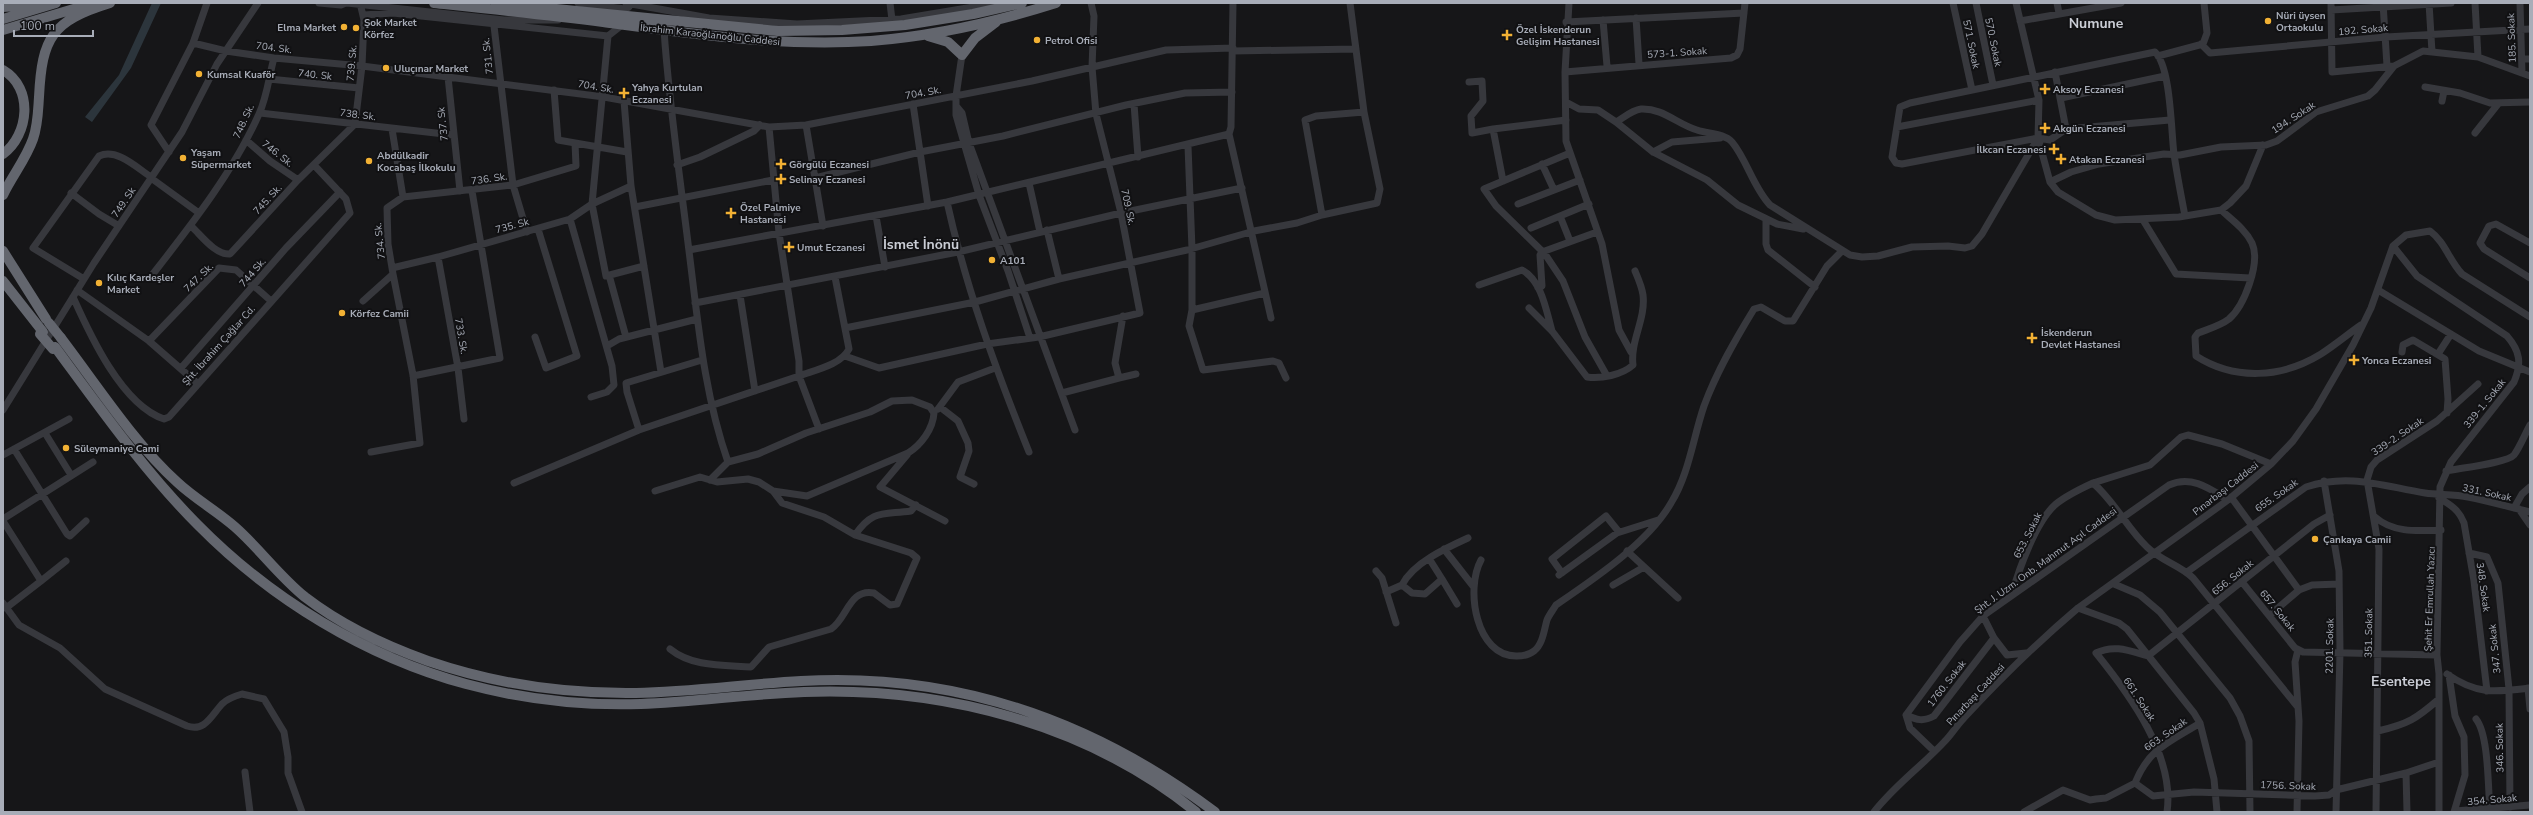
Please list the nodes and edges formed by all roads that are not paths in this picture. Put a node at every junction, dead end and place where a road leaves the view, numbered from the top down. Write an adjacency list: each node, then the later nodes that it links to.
1 (41, 3): 35 (highway)
2 (56, 3): 41 (highway)
3 (95, 3): 50 (highway)
4 (110, 3): 160 (highway)
5 (207, 3): 59 (street)
6 (258, 3): 63 (street, 749. Sk)
7 (319, 3): 8 (street)
8 (347, 3): 29 (street)
9 (434, 3): 39 (highway, İbrahim Karaoğlanoğlu Caddesi)
10 (496, 3): 30 (highway, İbrahim Karaoğlanoğlu Caddesi)
11 (578, 3): 12 (street)
12 (628, 3): 43 (street)
13 (890, 3): 43 (street)
14 (997, 3): 43 (street)
15 (1091, 3): 75 (street, 709. Sk.)
16 (1233, 3): 62 (street)
17 (1350, 3): 61 (street)
18 (1569, 3): 46 (street)
19 (1745, 3): 36 (street, 573-1. Sokak)
20 (1954, 3): 91 (street, 571. Sokak)
21 (1976, 3): 87 (street, 570. Sokak)
22 (2016, 3): 45 (street)
23 (2057, 3): 37 (street)
24 (2121, 3): 37 (street)
25 (2204, 3): 60 (street)
26 (2450, 3): 33 (street)
27 (2475, 3): 53 (street)
28 (2520, 3): 52 (street, 185. Sokak)
29 (360, 4): 38 (street, 739. Sk.); 39 (street)
30 (1015, 4)
31 (1051, 4): 42 (highway, İbrahim Karaoğlanoğlu Caddesi)
32 (2383, 4): 33 (street); 34 (street); 57 (street)
33 (2429, 4): 55 (street)
34 (2331, 6): 58 (street)
35 (3, 7)
36 (1744, 13): 40 (street); 71 (street, 573-1. Sokak)
37 (2059, 13): 45 (street)
38 (364, 15): 48 (street); 72 (street, 739. Sk.)
39 (571, 18): 47 (highway, İbrahim Karaoğlanoğlu Caddesi)
40 (1636, 18): 44 (street); 71 (street)
41 (3, 19)
42 (1000, 19): 54 (highway, İbrahim Karaoğlanoğlu Caddesi); 65 (highway)
43 (892, 20)
44 (1603, 20): 46 (street); 73 (street)
45 (2020, 21): 80 (street)
46 (1566, 22): 77 (street)
47 (622, 25): 51 (highway, İbrahim Karaoğlanoğlu Caddesi); 56 (street)
48 (494, 26): 56 (street); 86 (street, 731. Sk.)
49 (2530, 29): 52 (street, 192. Sokak)
50 (3, 30)
51 (664, 30): 54 (highway, İbrahim Karaoğlanoğlu Caddesi); 105 (street)
52 (2521, 30): 53 (street, 192. Sokak); 70 (street, 185. Sokak)
53 (2477, 31): 55 (street, 192. Sokak); 67 (street)
54 (922, 34): 65 (highway)
55 (2431, 34): 57 (street, 192. Sokak); 64 (street)
56 (608, 36): 95 (street)
57 (2386, 37): 58 (street, 192. Sokak); 74 (street)
58 (2331, 42): 60 (street, 192. Sokak); 74 (street)
59 (193, 43): 63 (street, 704. Sk.); 131 (street)
60 (2201, 44): 66 (street)
61 (1356, 49): 62 (street, 704. Sk.); 107 (street)
62 (1233, 50): 75 (street, 704. Sk.); 93 (street)
63 (226, 51): 68 (street, 704. Sk.); 131 (street, 749. Sk)
64 (2432, 52): 67 (street, 194. Sokak); 74 (street, 194. Sokak)
65 (962, 55): 94 (street)
66 (2158, 56): 78 (street); 81 (street)
67 (2478, 57): 79 (street, 194. Sokak)
68 (274, 58): 72 (street, 704. Sk.); 84 (street, 748. Sk.)
69 (2530, 59): 70 (street)
70 (2522, 60): 79 (street, 185. Sokak)
71 (1639, 64): 73 (street, 573-1. Sokak)
72 (362, 66): 83 (street, 704. Sk.); 89 (street, 739. Sk.)
73 (1607, 66): 77 (street, 573-1. Sokak)
74 (2391, 66): 128 (street, 194. Sokak)
75 (1092, 67): 94 (street, 704. Sk.); 108 (street, 709. Sk.)
76 (3, 70): 136 (highway)
77 (1565, 72): 100 (street)
78 (2055, 72): 80 (street); 96 (street)
79 (2522, 73): 82 (street, 194. Sokak)
80 (2034, 76): 87 (street); 97 (street)
81 (2165, 76): 96 (street); 110 (street)
82 (2530, 76)
83 (448, 77): 86 (street, 704. Sk.); 122 (street, 737. Sk)
84 (269, 80): 89 (street, 740. Sk); 106 (street, 748. Sk.)
85 (1469, 82): 118 (street)
86 (500, 84): 90 (street, 704. Sk.); 151 (street, 731. Sk.)
87 (1993, 85): 91 (street)
88 (2425, 86): 92 (street)
89 (359, 88): 112 (street, 739. Sk.)
90 (554, 90): 95 (street, 704. Sk.); 126 (street)
91 (1972, 90): 116 (street)
92 (2444, 91): 99 (street); 104 (street)
93 (1232, 92): 103 (street); 121 (street)
94 (956, 96): 102 (street, 704. Sk.); 127 (street)
95 (603, 97): 98 (street, 704. Sk.); 130 (street)
96 (2061, 98): 119 (street)
97 (2039, 100): 116 (street); 124 (street)
98 (624, 101): 105 (street, 704. Sk.); 132 (street)
99 (2442, 101)
100 (1566, 102): 109 (street); 111 (street)
101 (2530, 102): 104 (street)
102 (913, 104): 114 (street, 704. Sk.); 133 (street)
103 (1134, 104): 108 (street); 138 (street)
104 (2498, 104): 120 (street)
105 (670, 109): 113 (street, 704. Sk.); 142 (street)
106 (260, 112): 112 (street, 738. Sk.); 125 (street, 748. Sk.)
107 (1364, 112): 174 (street); 174 (street)
108 (1096, 114): 127 (street); 139 (street, 709. Sk.)
109 (1566, 120): 118 (street); 135 (street)
110 (2170, 120): 119 (street); 137 (street)
111 (1616, 122): 123 (street); 134 (street)
112 (355, 124): 117 (street, 738. Sk.); 141 (street, 745. Sk.)
113 (760, 125): 115 (street, 704. Sk.); 142 (street)
114 (806, 125): 115 (street, 704. Sk.); 144 (street)
115 (769, 127): 146 (street)
116 (1897, 127): 124 (street)
117 (392, 129): 122 (street, 738. Sk.); 162 (street)
118 (1493, 129): 148 (street)
119 (2066, 129): 124 (street)
120 (2475, 133)
121 (1229, 134): 129 (street); 153 (street)
122 (453, 135): 155 (street, 737. Sk)
123 (1724, 137): 134 (street); 186 (street)
124 (2038, 138): 149 (street); 201 (street)
125 (246, 140): 145 (street, 746. Sk.); 172 (street, 748. Sk.)
126 (575, 143): 130 (street); 151 (street, 736. Sk.)
127 (966, 143): 133 (street); 159 (street); 161 (street)
128 (2262, 145): 137 (street, 194. Sokak); 171 (street)
129 (1188, 146): 138 (street); 164 (street)
130 (598, 147): 132 (street); 166 (street)
131 (168, 152): 143 (street, 749. Sk)
132 (627, 152): 152 (street)
133 (920, 152): 144 (street); 169 (street)
134 (1653, 152): 179 (street)
135 (1570, 153): 140 (street); 147 (street)
136 (3, 154)
137 (2174, 154): 149 (street, 194. Sokak); 177 (street)
138 (1138, 157): 139 (street)
139 (1109, 164): 150 (street); 173 (street, 709. Sk.)
140 (1542, 164): 148 (street); 154 (street)
141 (314, 165): 145 (street, 745. Sk.); 157 (street, Şht. İbrahim Çağlar Cd.)
142 (677, 165): 163 (street)
143 (151, 178): 158 (street); 172 (street); 181 (street, 749. Sk)
144 (815, 178): 183 (street)
145 (298, 180): 182 (street, 745. Sk.)
146 (773, 180): 163 (street); 191 (street)
147 (1580, 180): 154 (street); 168 (street)
148 (1503, 181): 203 (street)
149 (2050, 182): 180 (street)
150 (1029, 183): 159 (street); 187 (street)
151 (513, 185): 156 (street, 736. Sk.); 188 (street, 731. Sk.)
152 (631, 186): 166 (street, 735. Sk); 170 (street)
153 (1242, 188): 164 (street); 189 (street)
154 (1554, 190): 167 (street)
155 (460, 191): 156 (street, 736. Sk.); 162 (street, 736. Sk.)
156 (472, 191): 195 (street)
157 (340, 192): 221 (street, 744 Sk.); 232 (street, Şht. İbrahim Çağlar Cd.)
158 (71, 193): 181 (street); 215 (street)
159 (987, 194): 161 (street); 193 (street)
160 (3, 195)
161 (979, 196): 165 (street); 196 (street)
162 (403, 197): 209 (street, 734. Sk.)
163 (682, 198): 170 (street); 199 (street)
164 (1191, 200): 173 (street); 198 (street)
165 (947, 202): 169 (street); 202 (street)
166 (592, 204): 178 (street, 735. Sk); 211 (street)
167 (1518, 204)
168 (1589, 204): 176 (street); 190 (street)
169 (928, 206): 175 (street)
170 (635, 207): 207 (street)
171 (2220, 210): 177 (street); 213 (street)
172 (199, 213): 182 (street, 748. Sk.)
173 (1121, 213): 187 (street); 205 (street, 709. Sk.)
174 (1322, 215): 189 (street)
175 (876, 216): 183 (street); 208 (street)
176 (1560, 216): 184 (street); 192 (street)
177 (2185, 216): 180 (street)
178 (570, 219): 185 (street, 735. Sk); 255 (street)
179 (1766, 219): 186 (street); 222 (street)
180 (2143, 220): 213 (street)
181 (119, 226): 215 (street, 749. Sk)
182 (190, 226): 216 (street, 748. Sk.)
183 (823, 226): 191 (street)
184 (1531, 228)
185 (538, 229): 188 (street, 735. Sk); 249 (street)
186 (1808, 230): 201 (street)
187 (1044, 231): 193 (street); 217 (street)
188 (527, 232): 195 (street, 735. Sk)
189 (1250, 232): 198 (street); 229 (street)
190 (1597, 232): 192 (street); 256 (street)
191 (779, 233): 199 (street); 219 (street)
192 (1570, 241): 203 (street)
193 (1006, 242): 196 (street); 226 (street)
194 (2530, 243): 214 (street)
195 (480, 244): 204 (street, 735. Sk); 262 (street)
196 (998, 244): 202 (street); 228 (street)
197 (2393, 246): 227 (street, Pınarbaşı Caddesi); 239 (street); 264 (street)
198 (1192, 248): 205 (street); 237 (street)
199 (689, 250): 235 (street)
200 (3, 251): 242 (highway)
201 (1842, 251): 222 (street)
202 (958, 252): 208 (street); 234 (street)
203 (1542, 252): 223 (street); 270 (street)
204 (438, 257): 209 (street, 735. Sk); 262 (street, 733. Sk.)
205 (1130, 262): 217 (street); 238 (street, 709. Sk.)
206 (3, 264): 242 (highway)
207 (644, 266): 211 (street); 245 (street)
208 (885, 267): 212 (street)
209 (392, 271): 233 (street); 268 (street)
210 (1635, 271): 256 (street)
211 (609, 275): 250 (street)
212 (835, 277): 219 (street); 244 (street)
213 (2250, 278): 243 (street)
214 (2530, 278)
215 (84, 279): 225 (street, 749. Sk)
216 (149, 279)
217 (1059, 280): 226 (street)
218 (3, 281): 247 (highway)
219 (787, 284): 230 (street); 269 (street)
220 (1480, 285): 223 (street)
221 (253, 286): 232 (street); 253 (street, 747. Sk.); 261 (street, 744 Sk.)
222 (1815, 287): 319 (street)
223 (1538, 288): 246 (street)
224 (3, 289): 247 (highway)
225 (77, 290): 231 (street, 749. Sk); 253 (street)
226 (1024, 290): 228 (street); 251 (street)
227 (2378, 290): 243 (street, Pınarbaşı Caddesi); 248 (street)
228 (1015, 292): 234 (street); 252 (street)
229 (1265, 293): 237 (street); 240 (street)
230 (740, 295): 235 (street); 275 (street)
231 (73, 297): 273 (street, Şht. İbrahim Çağlar Cd.); 280 (street, 749. Sk)
232 (271, 301): 273 (street, Şht. İbrahim Çağlar Cd.)
233 (363, 301)
234 (974, 302): 244 (street); 254 (street)
235 (695, 303): 241 (street)
236 (1529, 308): 246 (street)
237 (1192, 310): 272 (street)
238 (1123, 316): 251 (street, 709. Sk.); 271 (street)
239 (2530, 317)
240 (1271, 318)
241 (697, 319): 245 (street); 260 (street)
242 (48, 321): 398 (highway, bridge)
243 (2362, 325): 297 (street, Pınarbaşı Caddesi)
244 (845, 328): 259 (street)
245 (652, 331): 250 (street); 265 (street)
246 (1552, 331): 270 (street)
247 (42, 333): 397 (highway)
248 (2451, 334): 258 (street); 264 (street)
249 (535, 337)
250 (626, 337): 255 (street)
251 (1039, 337): 252 (street, 709. Sk.); 276 (street)
252 (1030, 338): 254 (street, 709. Sk.)
253 (151, 343): 261 (street)
254 (987, 344): 259 (street, 709. Sk.); 263 (street)
255 (607, 346): 277 (street)
256 (1632, 352): 270 (street)
257 (2402, 352): 258 (street)
258 (2438, 354): 282 (street)
259 (845, 356): 269 (street)
260 (702, 360): 265 (street); 279 (street)
261 (181, 368): 273 (street)
262 (458, 368): 268 (street); 284 (street, 733. Sk.)
263 (995, 368): 278 (street); 293 (street)
264 (2520, 369): 266 (street); 298 (street, 339-1. Sokak)
265 (661, 372): 287 (street)
266 (2530, 372)
267 (1136, 374): 271 (street)
268 (413, 376): 291 (street)
269 (799, 376): 275 (street); 286 (street)
270 (1608, 376)
271 (1119, 378): 276 (street)
272 (1286, 378)
273 (197, 383)
274 (2478, 384): 282 (street, 339-2. Sokak)
275 (755, 391): 279 (street)
276 (1062, 393): 288 (street)
277 (591, 397)
278 (940, 406): 281 (street); 305 (street)
279 (712, 407): 287 (street); 296 (street)
280 (3, 410)
281 (934, 413): 286 (street); 292 (street)
282 (2447, 413): 301 (street, 339-2. Sokak)
283 (70, 419): 289 (street)
284 (464, 419)
285 (2530, 425): 298 (street)
286 (819, 429): 296 (street)
287 (639, 430): 303 (street)
288 (1075, 430)
289 (45, 433): 290 (street); 299 (street)
290 (14, 449): 294 (street); 309 (street)
291 (371, 452)
292 (910, 452): 308 (street); 312 (street)
293 (1029, 452)
294 (3, 455)
295 (93, 462): 299 (street)
296 (728, 462): 300 (street)
297 (2271, 464): 304 (street, 653. Sokak); 311 (street, Pınarbaşı Caddesi)
298 (2446, 471): 310 (street, 339-1. Sokak)
299 (71, 475): 309 (street)
300 (710, 480): 307 (street); 308 (street)
301 (2367, 480): 302 (street, 655. Sokak); 310 (street, 655. Sokak); 317 (street, 351. Sokak)
302 (2324, 481): 315 (street, 2201. Sokak); 323 (street, 655. Sokak)
303 (514, 483)
304 (2093, 483): 316 (street); 349 (street, 653. Sokak)
305 (974, 484)
306 (2530, 488): 313 (street)
307 (655, 491)
308 (773, 491): 326 (street)
309 (43, 493): 318 (street); 320 (street)
310 (2439, 496): 313 (street, 331. Sokak); 324 (street, 339-1. Sokak); 330 (street, 348. Sokak)
311 (2229, 499): 316 (street, Şht. J. Uzm. Onb. Mahmut Açıl Caddesi); 323 (street, Şht. J. Uzm. Onb. Mahmut Açıl Caddesi); 331 (street, Pınarbaşı Caddesi)
312 (916, 506): 321 (street); 326 (street)
313 (2516, 509): 314 (street, 331. Sokak); 322 (street)
314 (2530, 512)
315 (2330, 515): 332 (street, 656. Sokak); 344 (street, 2201. Sokak)
316 (2123, 516): 331 (street); 349 (street, Şht. J. Uzm. Onb. Mahmut Açıl Caddesi)
317 (2375, 517): 324 (street); 364 (street, 351. Sokak)
318 (3, 520): 340 (street)
319 (1658, 520): 325 (street); 329 (street)
320 (86, 521)
321 (945, 521)
322 (2530, 525)
323 (2251, 526): 332 (street, Şht. J. Uzm. Onb. Mahmut Açıl Caddesi); 338 (street, 655. Sokak)
324 (2441, 530): 365 (street, Şehit Er Emrullah Yazıcı)
325 (1619, 532): 325 (street)
326 (855, 535): 360 (street)
327 (1468, 538): 328 (street)
328 (1444, 549): 333 (street); 346 (street)
329 (1627, 551): 336 (street); 346 (street)
330 (2469, 553): 370 (street, 347. Sokak); 371 (street, 348. Sokak)
331 (2155, 554): 338 (street); 343 (street, Pınarbaşı Caddesi)
332 (2274, 556): 341 (street, 656. Sokak); 347 (street, Şht. J. Uzm. Onb. Mahmut Açıl Caddesi)
333 (1430, 560): 339 (street); 342 (street)
334 (1480, 560): 346 (street)
335 (66, 561): 340 (street)
336 (1644, 567): 345 (street); 350 (street)
337 (1376, 571): 348 (street)
338 (2186, 572): 352 (street)
339 (1442, 579): 342 (street); 351 (street)
340 (42, 581): 353 (street)
341 (2242, 582): 352 (street, 656. Sokak); 355 (street, 657. Sokak)
342 (1402, 584): 348 (street)
343 (2114, 584): 354 (street, Pınarbaşı Caddesi); 358 (street)
344 (2339, 584): 347 (street); 362 (street, 2201. Sokak)
345 (1613, 585)
346 (1473, 586)
347 (2299, 590): 355 (street)
348 (1386, 592): 357 (street)
349 (2012, 594): 356 (street, Şht. J. Uzm. Onb. Mahmut Açıl Caddesi)
350 (1678, 598)
351 (1457, 604)
352 (2215, 604): 358 (street, 656. Sokak); 373 (street)
353 (5, 605): 396 (street)
354 (2078, 608): 363 (street, Pınarbaşı Caddesi); 366 (street)
355 (2270, 615): 361 (street, 657. Sokak)
356 (1983, 616): 359 (street); 375 (street, Şht. J. Uzm. Onb. Mahmut Açıl Caddesi)
357 (1396, 623)
358 (2178, 634): 366 (street, 656. Sokak); 388 (street)
359 (1994, 638): 363 (street); 375 (street, 1760. Sokak)
360 (670, 649)
361 (2298, 650): 362 (street); 373 (street)
362 (2340, 652): 364 (street); 386 (street, 2201. Sokak)
363 (2027, 653): 380 (street, Pınarbaşı Caddesi)
364 (2378, 653): 365 (street); 378 (street, 351. Sokak)
365 (2437, 655): 367 (street, Şehit Er Emrullah Yazıcı)
366 (2148, 656): 377 (street); 379 (street, 661. Sokak)
367 (2439, 668): 368 (street); 372 (street, Şehit Er Emrullah Yazıcı)
368 (2449, 675): 371 (street); 394 (street)
369 (2529, 688): 370 (street); 374 (street)
370 (2509, 689): 371 (street); 392 (street, 346. Sokak)
371 (2487, 691)
372 (2439, 699): 378 (street); 381 (street, Şehit Er Emrullah Yazıcı)
373 (2297, 706): 390 (street)
374 (2530, 709)
375 (1906, 715): 380 (street)
376 (2476, 719): 393 (street)
377 (2200, 723): 379 (street, 663. Sokak); 387 (street)
378 (2378, 731): 384 (street, 351. Sokak)
379 (2159, 749): 385 (street, 663. Sokak); 389 (street, 661. Sokak)
380 (1934, 751): 399 (street, Pınarbaşı Caddesi)
381 (2439, 762): 383 (street, 1756. Sokak); 408 (street, Şehit Er Emrullah Yazıcı)
382 (245, 772): 395 (street)
383 (2406, 773): 384 (street, 1756. Sokak); 407 (street)
384 (2377, 781): 386 (street, 1756. Sokak); 406 (street, 351. Sokak)
385 (2135, 783): 389 (street, 1756. Sokak); 400 (street)
386 (2336, 790): 390 (street, 1756. Sokak); 405 (street, 2201. Sokak)
387 (2216, 794): 388 (street, 1756. Sokak); 389 (street, 1756. Sokak); 402 (street)
388 (2252, 794): 390 (street, 1756. Sokak); 403 (street)
389 (2169, 795): 401 (street, 661. Sokak)
390 (2299, 795): 404 (street)
391 (2530, 805): 392 (street, 354. Sokak)
392 (2510, 807): 393 (street, 354. Sokak)
393 (2490, 810): 394 (street, 354. Sokak)
394 (2455, 811)
395 (250, 812)
396 (302, 812)
397 (1196, 812)
398 (1215, 812)
399 (1874, 812)
400 (2024, 812)
401 (2168, 812)
402 (2217, 812)
403 (2250, 812)
404 (2297, 812)
405 (2336, 812)
406 (2376, 812)
407 (2406, 812)
408 (2439, 812)

